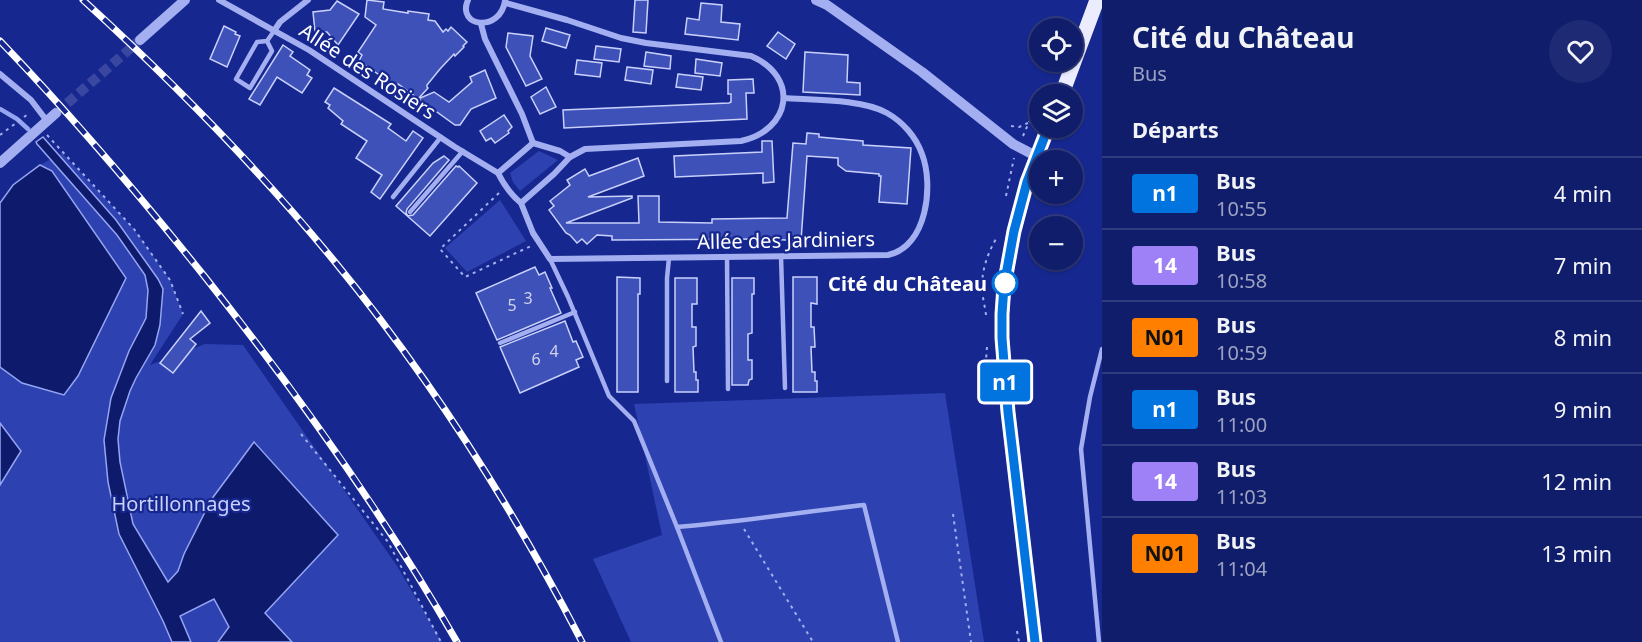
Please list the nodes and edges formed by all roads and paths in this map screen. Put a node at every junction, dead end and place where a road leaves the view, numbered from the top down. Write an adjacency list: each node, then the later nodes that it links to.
1 (185, 0): 10 (street)
2 (219, 0): 9 (street, Allée des Rosiers)
3 (308, 0): 9 (street)
4 (468, 0): 8 (street)
5 (816, 0): 22 (street)
6 (1097, 0): 13 (main road)
7 (506, 2): 8 (street); 14 (street)
8 (481, 24): 21 (street)
9 (274, 31): 11 (lane); 20 (street, Allée des Rosiers)
10 (140, 40)
11 (267, 42): 11 (lane)
12 (0, 74): 18 (street)
13 (1066, 84)
14 (784, 98): 25 (street); 35 (street, Allée des Jardiniers)
15 (31, 112): 19 (path)
16 (56, 113): 18 (street)
17 (1029, 122): 22 (path)
18 (43, 124): 26 (street); 39 (path)
19 (0, 135)
20 (441, 137): 23 (street, Allée des Rosiers); 30 (lane)
21 (533, 143): 25 (street); 27 (street)
22 (1018, 147): 24 (street)
23 (463, 151): 27 (street, Allée des Rosiers); 32 (lane)
24 (1029, 152)
25 (570, 157): 31 (street)
26 (0, 163)
27 (498, 173): 29 (street)
28 (1029, 176): 54 (main road)
29 (506, 187): 31 (street); 33 (path)
30 (393, 197)
31 (521, 202): 33 (street)
32 (410, 212)
33 (539, 242): 37 (street)
34 (727, 256): 35 (street, Allée des Jardiniers); 36 (street, Allée des Jardiniers); 43 (lane)
35 (781, 256): 44 (lane)
36 (669, 258): 37 (street, Allée des Jardiniers); 42 (lane)
37 (550, 259): 38 (lane)
38 (575, 312): 40 (lane); 48 (lane)
39 (183, 314)
40 (500, 343)
41 (1102, 349): 55 (lane)
42 (667, 381)
43 (728, 388)
44 (785, 388)
45 (301, 434): 49 (path)
46 (953, 514): 53 (path)
47 (739, 521): 48 (lane); 51 (path); 52 (lane)
48 (677, 527): 50 (lane)
49 (441, 642)
50 (721, 642)
51 (813, 642)
52 (898, 642)
53 (971, 642)
54 (1035, 642)
55 (1099, 642)

